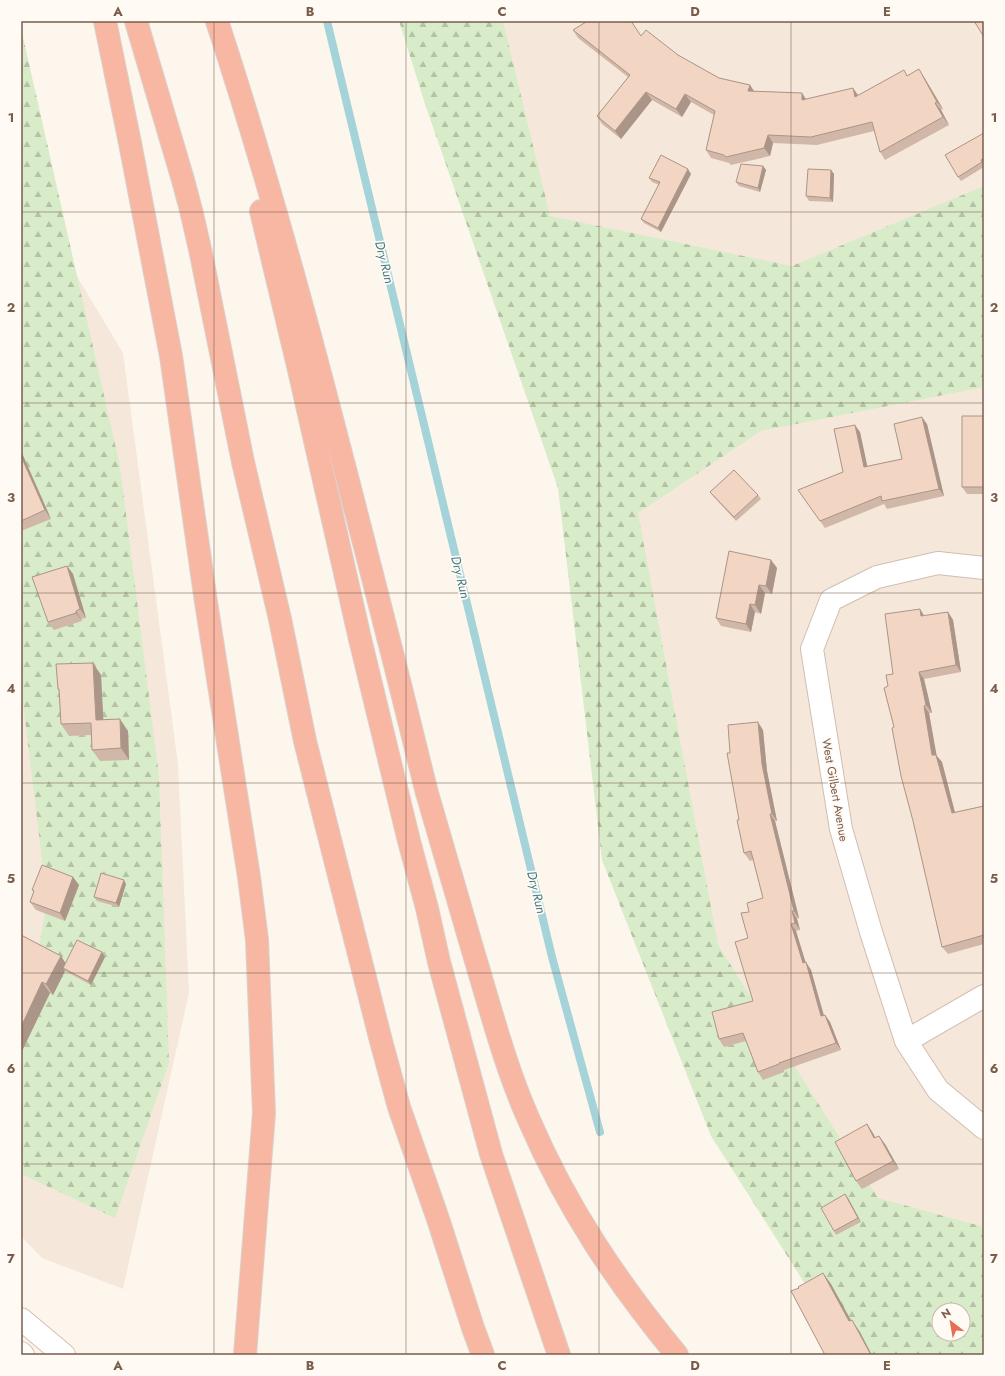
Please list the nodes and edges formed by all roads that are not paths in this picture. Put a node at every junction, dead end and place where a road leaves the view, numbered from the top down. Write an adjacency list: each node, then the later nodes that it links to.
1 (105, 21): 10 (highway)
2 (136, 21): 12 (highway)
3 (210, 21): 13 (highway)
4 (217, 21): 14 (highway)
5 (984, 568): 7 (street, West Gilbert Avenue)
6 (984, 996): 7 (street)
7 (906, 1041): 8 (street, West Gilbert Avenue)
8 (984, 1128)
9 (21, 1319): 11 (street)
10 (243, 1353)
11 (64, 1355)
12 (483, 1355)
13 (559, 1355)
14 (677, 1355)

